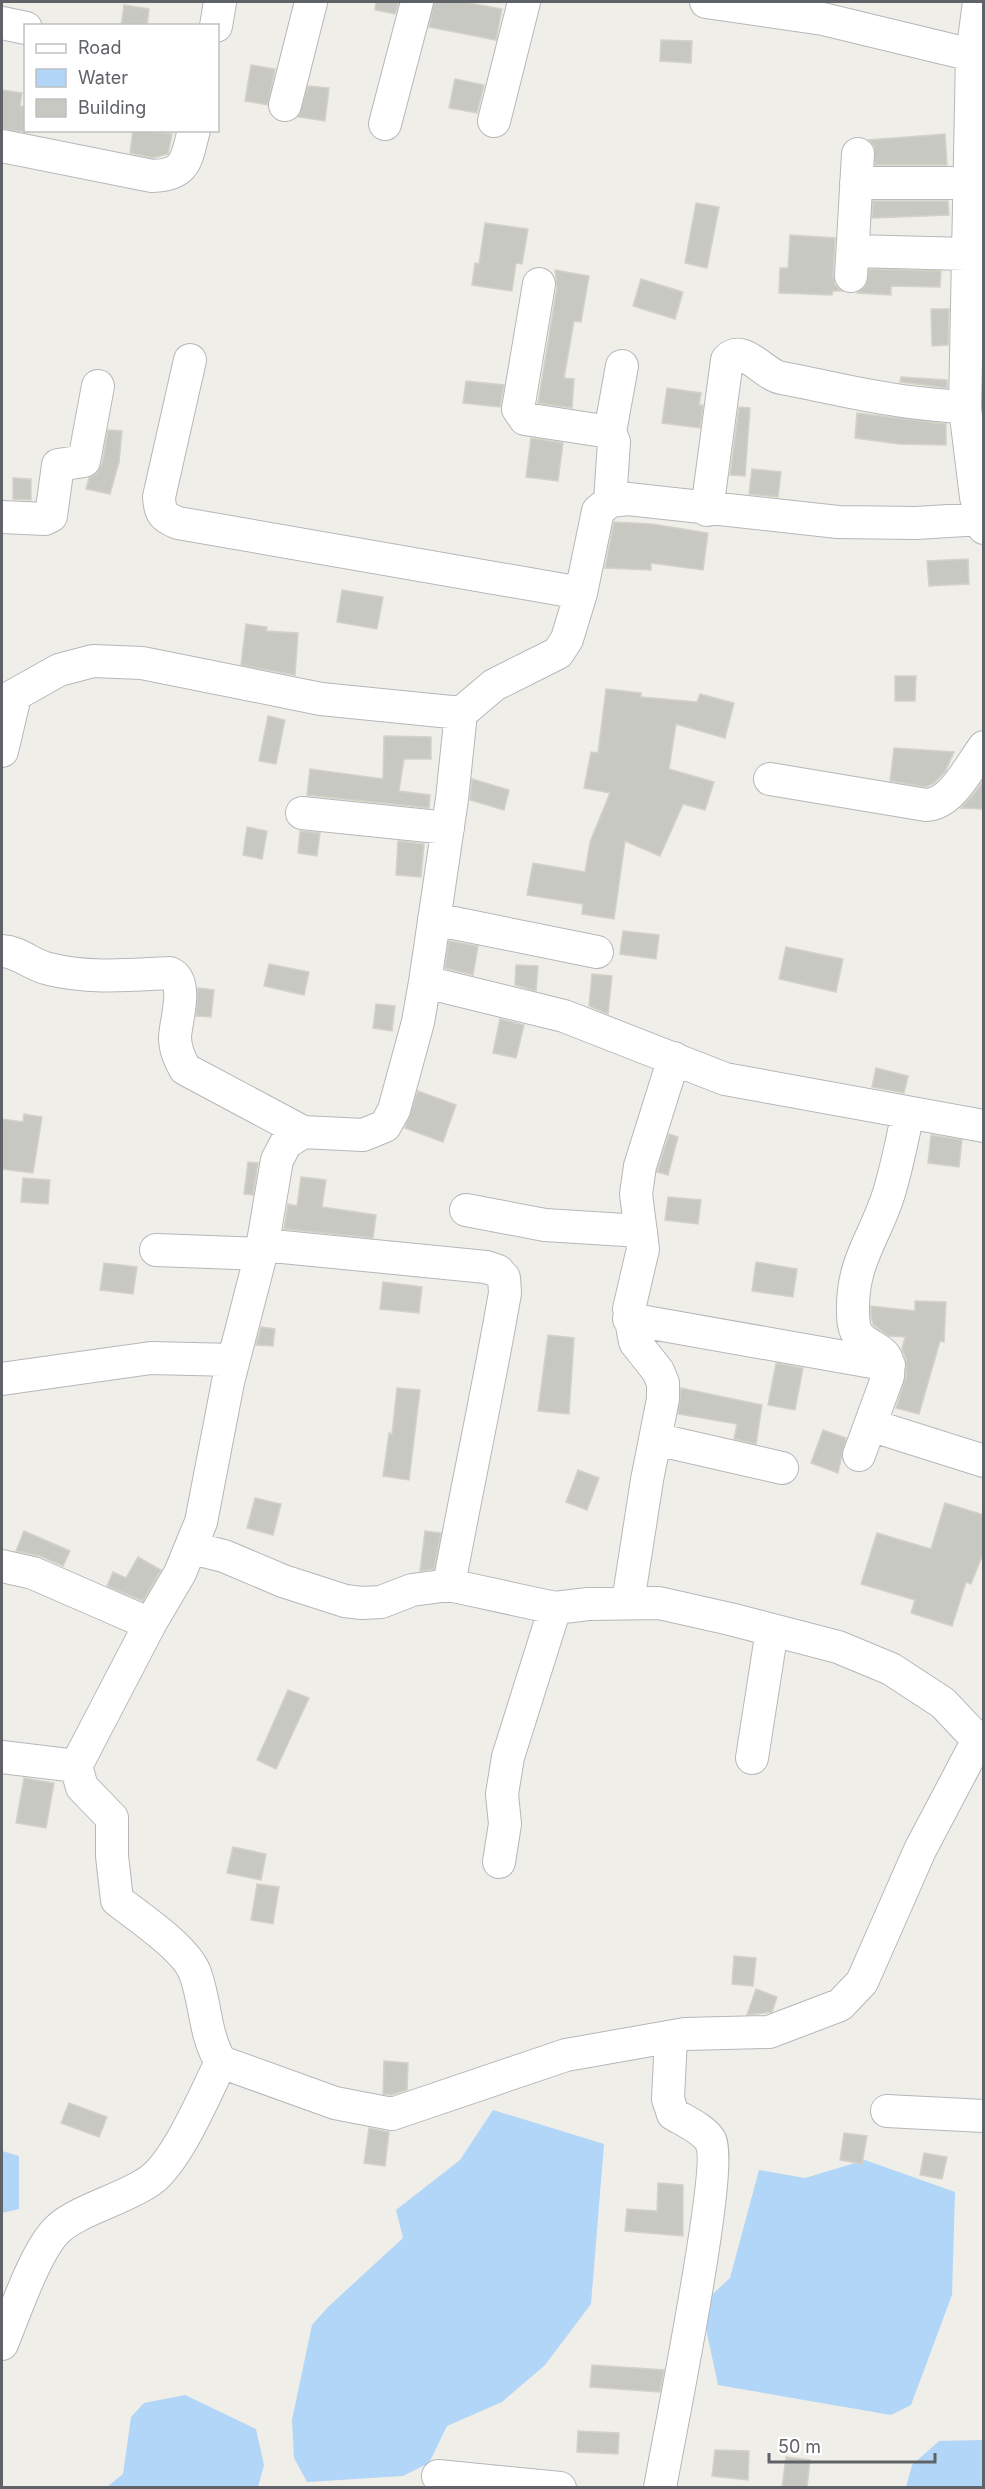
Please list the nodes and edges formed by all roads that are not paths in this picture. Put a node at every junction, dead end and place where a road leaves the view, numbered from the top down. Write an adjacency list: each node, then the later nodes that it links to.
1 (220, 2): 8 (street)
2 (311, 2): 11 (street)
3 (417, 2): 13 (street)
4 (524, 2): 12 (street)
5 (706, 2): 10 (street)
6 (979, 2): 10 (street)
7 (2, 23): 9 (street)
8 (216, 24)
9 (24, 28)
10 (972, 55): 17 (street)
11 (285, 105)
12 (494, 121)
13 (385, 124)
14 (193, 132): 15 (street)
15 (2, 146)
16 (950, 183): 17 (street)
17 (967, 254): 19 (street)
18 (539, 284): 24 (street)
19 (976, 292): 23 (street)
20 (190, 360): 30 (street)
21 (622, 366): 24 (street)
22 (98, 386): 28 (street)
23 (965, 408): 25 (street); 27 (street)
24 (610, 432): 26 (street)
25 (977, 460): 29 (street)
26 (610, 501): 27 (street); 30 (street)
27 (707, 510): 29 (street)
28 (2, 517)
29 (982, 524)
30 (581, 593): 32 (street)
31 (8, 699): 32 (street); 34 (street)
32 (461, 713): 37 (street)
33 (984, 747): 35 (street)
34 (2, 751)
35 (770, 779)
36 (302, 813): 37 (street)
37 (448, 828): 38 (street)
38 (434, 919): 40 (street); 41 (street)
39 (2, 951): 45 (street)
40 (597, 952)
41 (425, 982): 42 (street); 45 (street)
42 (674, 1058): 43 (street); 47 (street)
43 (908, 1113): 44 (street); 52 (street)
44 (984, 1126)
45 (303, 1132): 49 (street)
46 (466, 1210): 47 (street)
47 (641, 1231): 50 (street)
48 (156, 1250): 49 (street)
49 (261, 1250): 51 (street); 61 (street)
50 (629, 1319): 52 (street); 55 (street)
51 (233, 1360): 53 (street); 59 (street)
52 (889, 1365): 54 (street)
53 (2, 1379)
54 (870, 1425): 56 (street); 57 (street)
55 (655, 1439): 58 (street); 62 (street)
56 (859, 1455)
57 (984, 1461)
58 (782, 1468)
59 (191, 1548): 61 (street); 64 (street)
60 (2, 1566): 64 (street)
61 (449, 1585): 63 (street)
62 (628, 1602): 63 (street); 65 (street)
63 (555, 1608): 70 (street)
64 (150, 1624): 69 (street)
65 (772, 1630): 66 (street); 68 (street)
66 (981, 1741): 71 (street)
67 (2, 1757): 69 (street)
68 (752, 1758)
69 (76, 1766): 72 (street)
70 (499, 1862)
71 (671, 2037): 72 (street); 78 (street)
72 (221, 2062): 75 (street)
73 (887, 2111): 74 (street)
74 (984, 2116)
75 (2, 2343)
76 (438, 2476): 77 (street)
77 (560, 2487)
78 (660, 2487)

